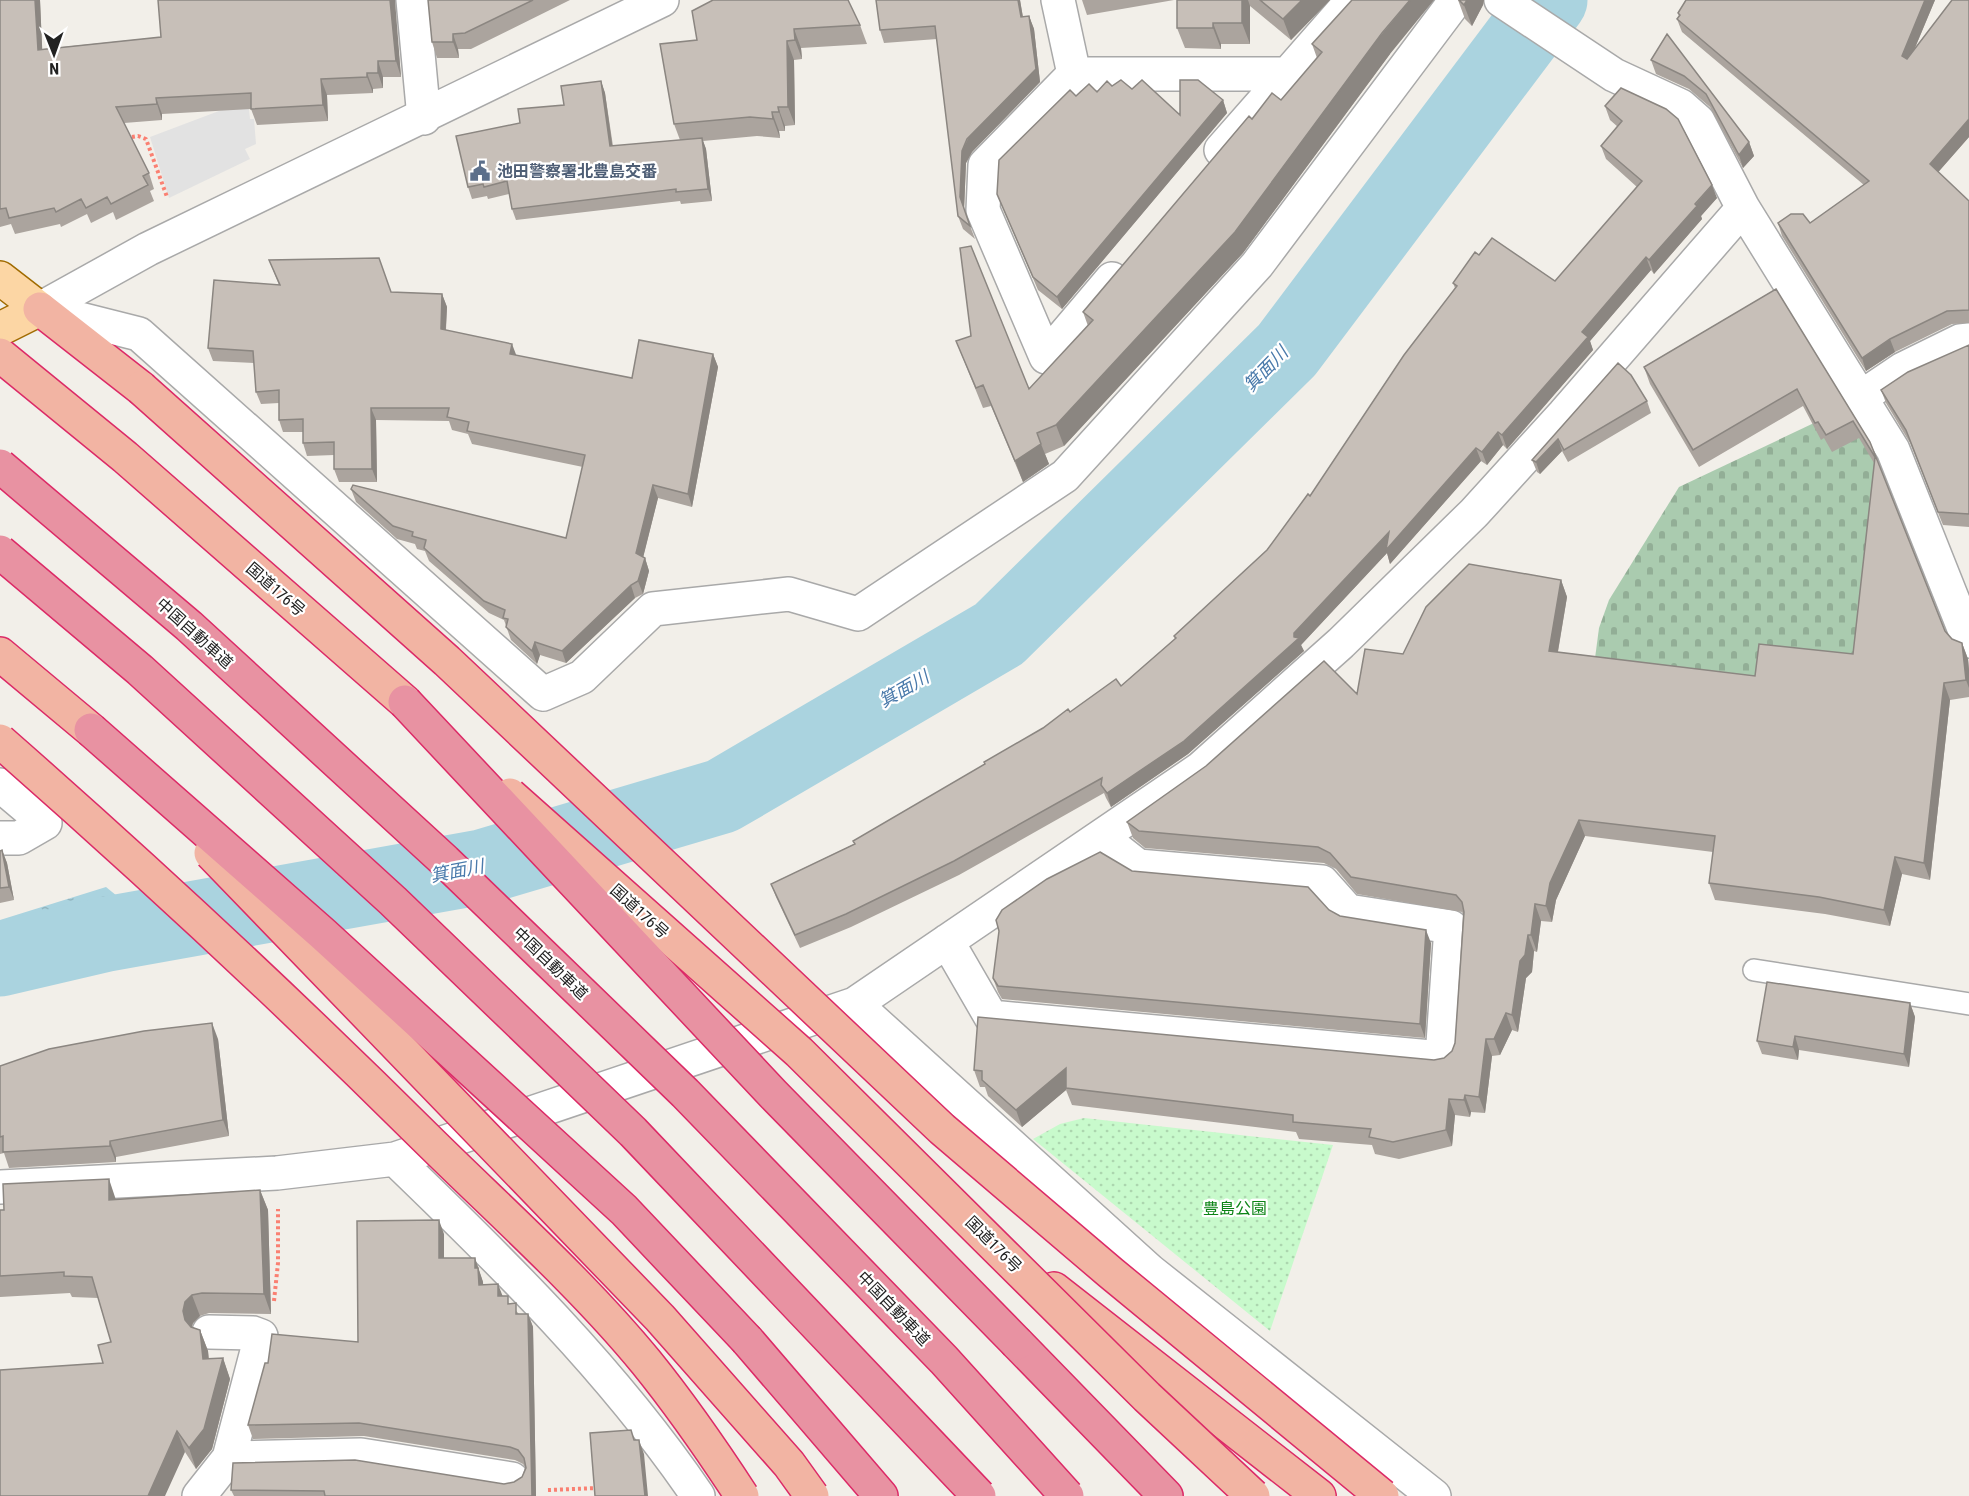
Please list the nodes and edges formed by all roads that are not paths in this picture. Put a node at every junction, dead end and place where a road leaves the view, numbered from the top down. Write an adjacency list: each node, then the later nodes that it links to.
1 (412, 0): 9 (street)
2 (1058, 0): 7 (street)
3 (1456, 0): 14 (street)
4 (1501, 0): 11 (street)
5 (643, 5): 9 (street)
6 (1348, 5): 8 (street)
7 (1074, 74): 8 (street); 12 (street)
8 (1285, 74): 10 (street)
9 (424, 118): 14 (street)
10 (1200, 174)
11 (1743, 208): 18 (street); 27 (street)
12 (1131, 257)
13 (0, 278): 14 (main road)
14 (40, 309): 15 (main road); 49 (highway, bridge)
15 (0, 328)
16 (1969, 340): 18 (street)
17 (0, 355): 23 (highway, 国道176号)
18 (1860, 398): 21 (street)
19 (0, 466): 45 (highway, 中国自動車道, bridge)
20 (0, 552): 44 (highway, bridge)
21 (1969, 641)
22 (0, 654): 24 (highway)
23 (405, 702): 35 (highway, 国道176号, bridge); 46 (highway, bridge)
24 (92, 730): 42 (highway, bridge); 43 (highway, bridge)
25 (0, 741): 41 (highway, bridge)
26 (0, 785): 28 (street)
27 (1101, 837): 29 (street); 29 (street)
28 (0, 838)
29 (948, 941): 31 (street)
30 (1754, 970): 32 (lane)
31 (855, 1004): 33 (street); 50 (street)
32 (1969, 1004)
33 (395, 1160): 34 (street); 40 (street)
34 (0, 1187)
35 (991, 1240): 47 (highway, 国道176号, bridge); 48 (highway, bridge)
36 (209, 1332): 37 (street)
37 (229, 1458): 38 (street); 39 (street)
38 (512, 1479)
39 (199, 1496)
40 (698, 1496)
41 (742, 1496)
42 (812, 1496)
43 (881, 1496)
44 (979, 1496)
45 (1067, 1496)
46 (1166, 1496)
47 (1253, 1496)
48 (1319, 1496)
49 (1382, 1496)
50 (1434, 1496)

